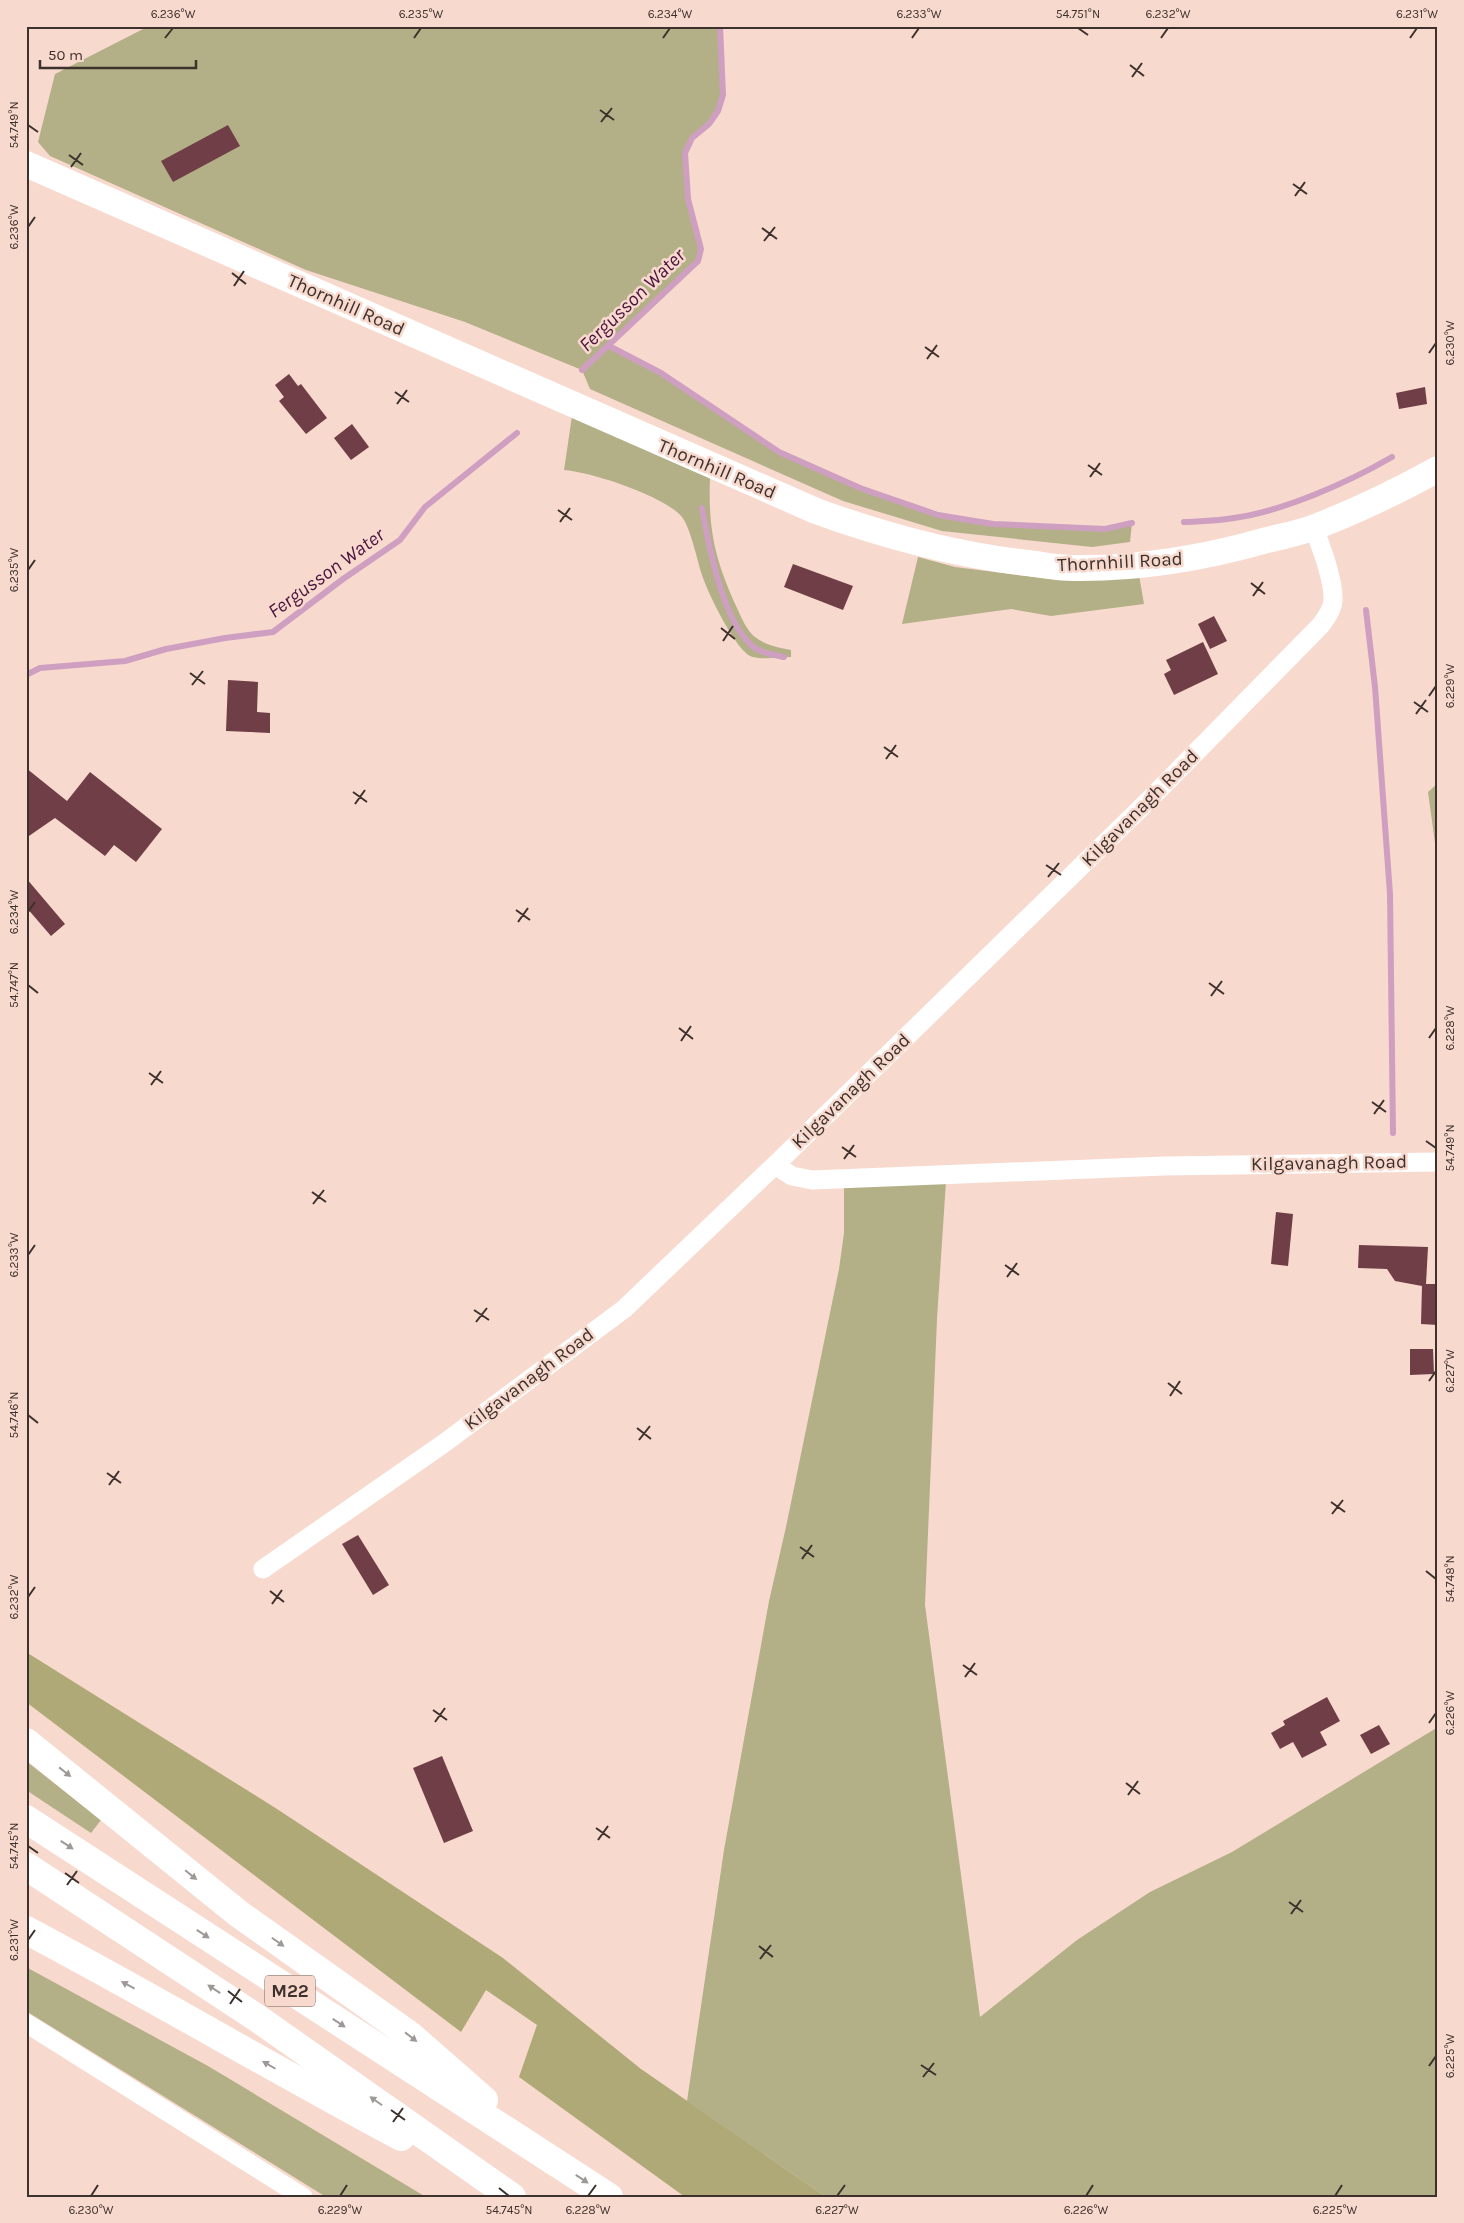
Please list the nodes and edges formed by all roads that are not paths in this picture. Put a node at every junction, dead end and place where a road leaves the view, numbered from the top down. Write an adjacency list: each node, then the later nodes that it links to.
1 (26, 164): 3 (street, Thornhill Road)
2 (1438, 469): 3 (street, Thornhill Road)
3 (1314, 528): 5 (street, Kilgavanagh Road)
4 (1438, 1162): 5 (street, Kilgavanagh Road)
5 (776, 1165): 6 (street, Kilgavanagh Road)
6 (263, 1569)
7 (26, 1742): 12 (highway, one-way to 12)
8 (26, 1819): 12 (highway, M22, one-way to 12)
9 (26, 1866): 13 (highway, M22, one-way to 9)
10 (26, 1930): 13 (highway, one-way to 10)
11 (26, 2023): 14 (street)
12 (555, 2162): 15 (highway, one-way to 15)
13 (507, 2193)
14 (303, 2197)
15 (609, 2197)

